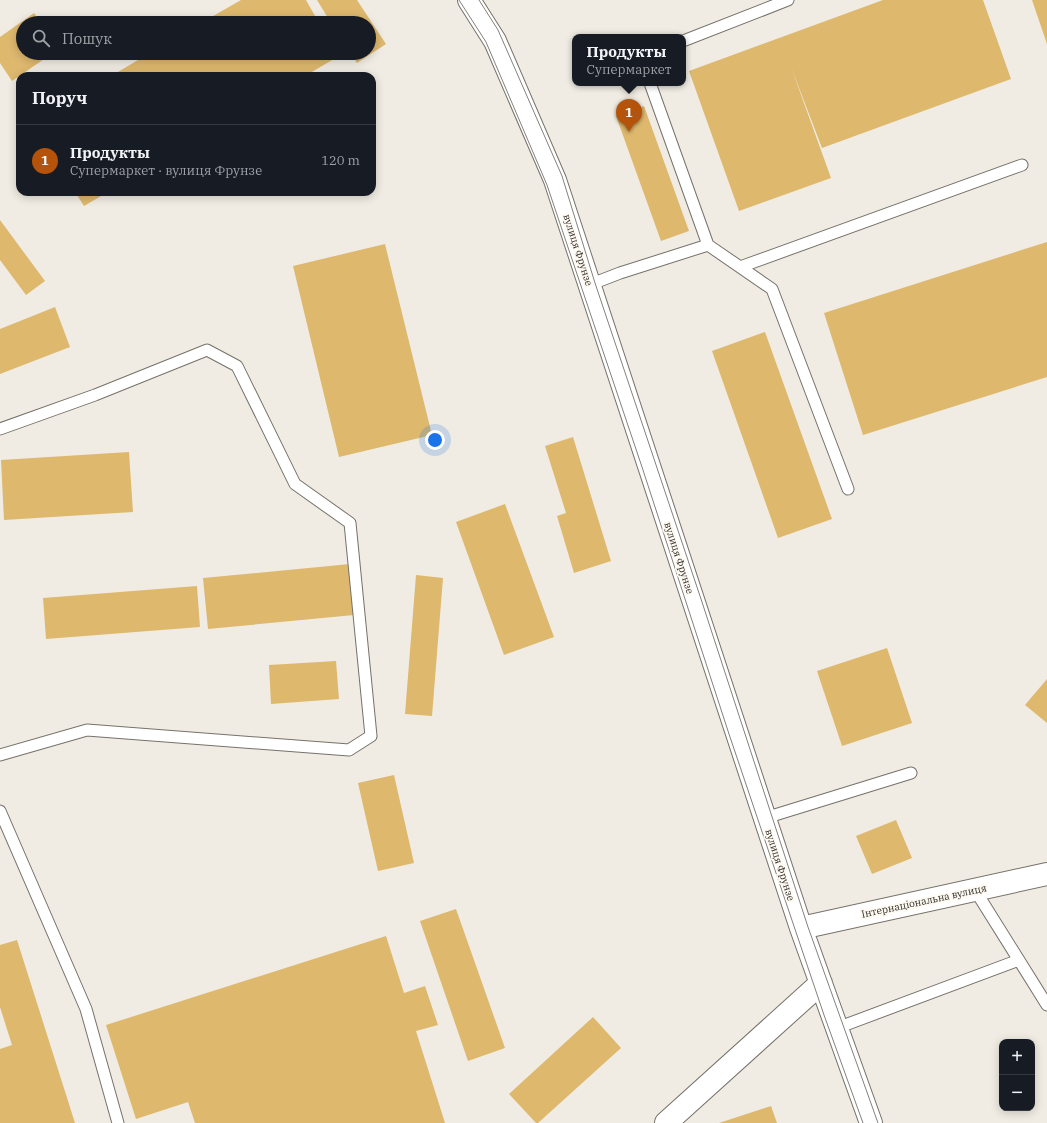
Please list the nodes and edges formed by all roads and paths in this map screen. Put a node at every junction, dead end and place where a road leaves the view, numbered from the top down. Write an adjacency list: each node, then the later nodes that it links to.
1 (469, 0): 8 (street, вулиця Фрунзе)
2 (788, 0): 3 (lane)
3 (686, 40)
4 (651, 86): 6 (lane)
5 (1022, 165): 7 (lane)
6 (708, 245): 7 (lane); 8 (lane)
7 (740, 267): 10 (lane)
8 (589, 285): 14 (street, вулиця Фрунзе)
9 (0, 429): 11 (lane)
10 (848, 488)
11 (0, 755)
12 (912, 773): 14 (lane)
13 (0, 811): 22 (lane)
14 (765, 818): 17 (street, вулиця Фрунзе)
15 (1047, 874): 16 (street, Інтернаціональна вулиця)
16 (975, 890): 17 (street, Інтернаціональна вулиця); 18 (lane)
17 (801, 928): 19 (street, вулиця Фрунзе)
18 (1019, 960): 20 (lane); 21 (lane)
19 (821, 983): 21 (street, вулиця Фрунзе); 23 (street)
20 (1047, 1005)
21 (837, 1028): 24 (street, вулиця Фрунзе)
22 (118, 1123)
23 (666, 1123)
24 (871, 1123)

